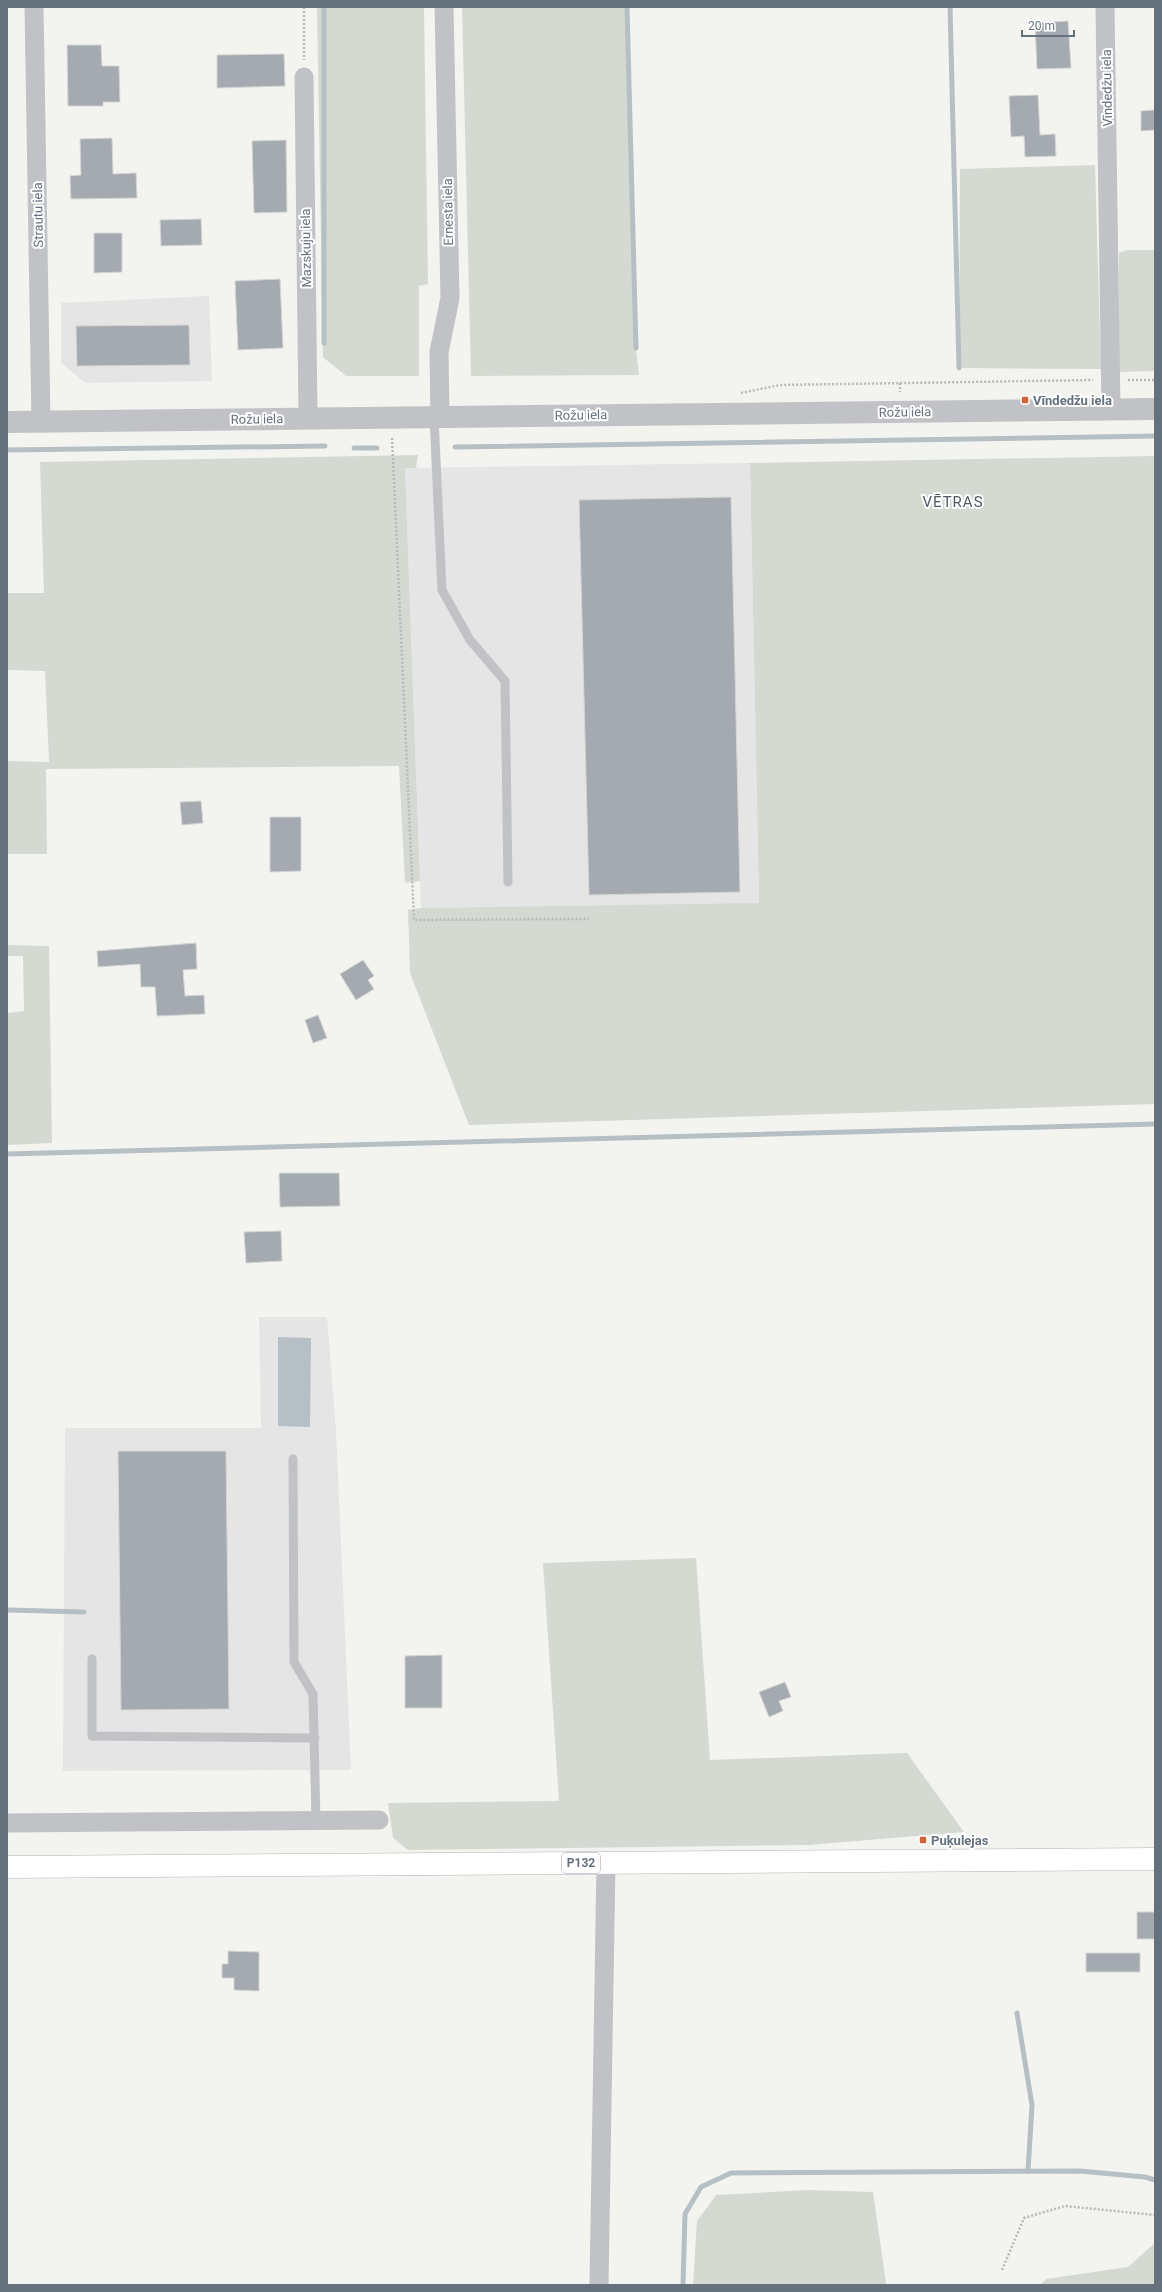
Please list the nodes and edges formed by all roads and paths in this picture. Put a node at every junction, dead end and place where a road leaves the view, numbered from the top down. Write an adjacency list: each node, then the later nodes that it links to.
1 (34, 7): 14 (street, Strautu iela)
2 (304, 7): 5 (path)
3 (444, 7): 11 (street, Ernesta iela)
4 (1105, 7): 9 (street, Vīndedžu iela)
5 (304, 77): 12 (street, Mazskuju iela)
6 (900, 383): 7 (path)
7 (900, 392)
8 (1155, 409): 9 (street, Rožu iela)
9 (1112, 410): 11 (street, Rožu iela)
10 (391, 417): 11 (street, Rožu iela); 12 (street, Rožu iela); 16 (path)
11 (437, 417): 15 (lane)
12 (308, 418): 14 (street, Rožu iela)
13 (7, 422): 14 (street, Rožu iela)
14 (41, 422)
15 (508, 882)
16 (589, 919)
17 (293, 1459): 19 (lane)
18 (92, 1659): 19 (lane)
19 (315, 1738): 21 (lane)
20 (379, 1820): 21 (street)
21 (316, 1821): 22 (street)
22 (7, 1823)
23 (1155, 1860): 24 (main road, P132)
24 (606, 1863): 25 (main road, P132); 28 (street)
25 (7, 1867)
26 (1155, 2215): 27 (path)
27 (1002, 2270)
28 (599, 2285)

